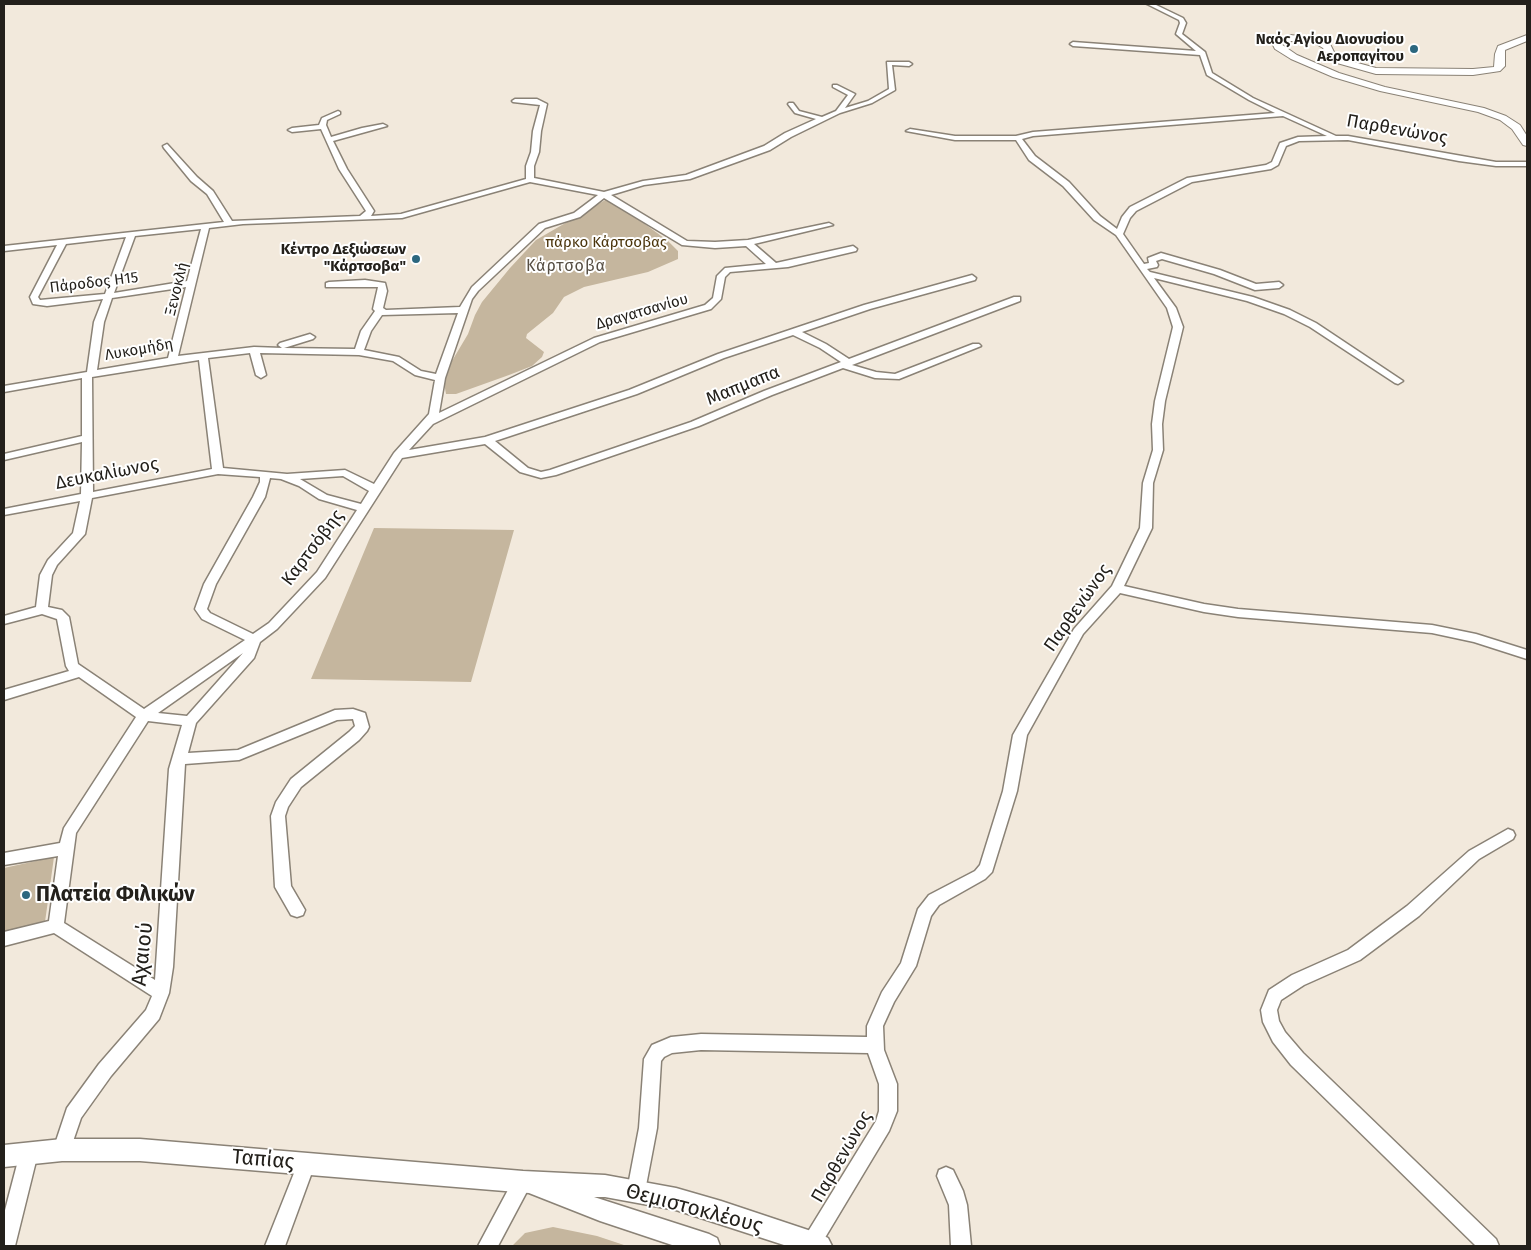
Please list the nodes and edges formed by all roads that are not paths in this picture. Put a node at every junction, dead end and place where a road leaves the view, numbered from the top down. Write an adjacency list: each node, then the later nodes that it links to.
1 (1150, 4): 4 (street)
2 (1527, 38): 20 (main road)
3 (1073, 44): 4 (street)
4 (1203, 53): 11 (street)
5 (909, 64): 9 (street)
6 (835, 86): 9 (street)
7 (515, 100): 23 (street)
8 (791, 104): 12 (street)
9 (838, 112): 12 (street)
10 (338, 113): 14 (street)
11 (1285, 114): 17 (street); 18 (street)
12 (822, 119): 24 (street)
13 (383, 126): 19 (street)
14 (323, 127): 15 (street); 19 (street)
15 (292, 130)
16 (910, 130): 18 (street)
17 (1335, 137): 22 (street, Παρθενώνος); 30 (street, Παρθενώνος)
18 (1018, 138): 30 (street)
19 (330, 140): 25 (street)
20 (1527, 143)
21 (167, 146): 26 (street)
22 (1527, 164)
23 (530, 180): 24 (street); 25 (street)
24 (604, 194): 32 (street); 43 (street, Καρτσόβης)
25 (361, 219): 26 (street)
26 (229, 223): 27 (street)
27 (206, 225): 29 (street); 38 (street, Ξενοκλή)
28 (829, 225): 32 (street)
29 (132, 232): 31 (street); 41 (street)
30 (1119, 234): 36 (street, Παρθενώνος)
31 (63, 241): 33 (street); 41 (street, Πάροδος Η15)
32 (748, 243): 35 (street)
33 (4, 248)
34 (853, 248): 35 (street, Δραγατσανίου)
35 (775, 266): 58 (street, Δραγατσανίου)
36 (1144, 271): 39 (street); 56 (street); 70 (street, Παρθενώνος)
37 (972, 278): 45 (street)
38 (193, 283): 41 (street, Πάροδος Η15); 51 (street, Ξενοκλή)
39 (1280, 285)
40 (329, 286): 44 (street)
41 (110, 296): 53 (street)
42 (1017, 299): 52 (street, Μαπμαπα)
43 (465, 310): 44 (street); 55 (street, Καρτσόβης)
44 (380, 312): 49 (street)
45 (795, 332): 52 (street); 60 (street)
46 (976, 346): 52 (street)
47 (315, 349): 48 (street); 48 (street); 49 (street)
48 (254, 350): 50 (street, Λυκομήδη); 54 (street)
49 (359, 352): 55 (street)
50 (203, 356): 51 (street, Λυκομήδη); 63 (street)
51 (172, 360): 53 (street, Λυκομήδη)
52 (846, 364): 60 (street, Μαπμαπα)
53 (90, 375): 57 (street, Λυκομήδη); 59 (street)
54 (260, 375)
55 (440, 378): 58 (street, Καρτσόβης)
56 (1398, 381)
57 (4, 389)
58 (429, 422): 61 (street, Καρτσόβης)
59 (87, 438): 62 (street); 67 (street)
60 (487, 440): 61 (street)
61 (398, 456): 66 (street, Καρτσόβης)
62 (4, 457)
63 (218, 471): 64 (street, Δευκαλίωνος); 67 (street, Δευκαλίωνος)
64 (264, 475): 65 (street, Δευκαλίωνος); 73 (street)
65 (283, 476): 66 (street); 68 (street)
66 (376, 490): 68 (street, Καρτσόβης)
67 (87, 495): 69 (street, Δευκαλίωνος); 71 (street)
68 (365, 509): 73 (street, Καρτσόβης)
69 (4, 512)
70 (1117, 588): 74 (street); 87 (street, Παρθενώνος)
71 (42, 610): 72 (street); 75 (street)
72 (4, 620)
73 (254, 639): 77 (street, Καρτσόβης); 78 (street)
74 (1527, 654)
75 (80, 672): 76 (street); 77 (street)
76 (4, 695)
77 (144, 716): 78 (street); 81 (street, Καρτσόβης)
78 (190, 721): 79 (street, Αχαιού)
79 (179, 759): 83 (street); 86 (street, Αχαιού)
80 (1508, 835): 101 (street)
81 (67, 848): 82 (street); 84 (street, Καρτσόβης)
82 (4, 859)
83 (297, 910)
84 (56, 926): 85 (street); 86 (street)
85 (4, 939)
86 (161, 993): 88 (street, Αχαιού)
87 (874, 1044): 94 (street); 95 (street, Παρθενώνος)
88 (62, 1150): 89 (street, Ταπίας); 91 (street, Ταπίας)
89 (29, 1153): 90 (street, Ταπίας); 96 (street)
90 (4, 1156)
91 (306, 1164): 93 (street, Ταπίας); 97 (street)
92 (946, 1176): 100 (street)
93 (523, 1182): 94 (street, Θεμιστοκλέους); 98 (street); 99 (street, Θεμιστοκλέους)
94 (636, 1191): 95 (street, Θεμιστοκλέους)
95 (816, 1245)
96 (5, 1246)
97 (275, 1246)
98 (488, 1246)
99 (710, 1246)
100 (962, 1246)
101 (1489, 1246)

